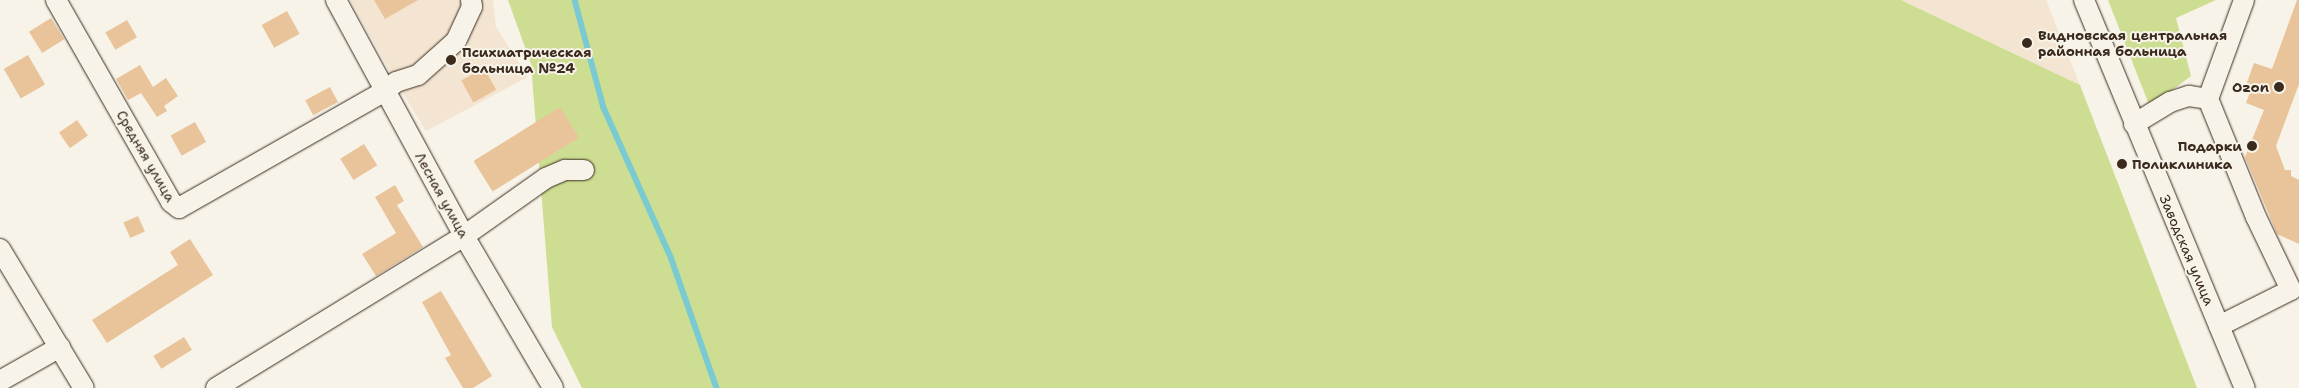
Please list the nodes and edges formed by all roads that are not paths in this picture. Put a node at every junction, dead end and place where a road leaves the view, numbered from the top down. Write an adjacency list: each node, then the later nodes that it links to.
1 (56, 0): 6 (street, Средняя улица)
2 (336, 0): 6 (street, Лесная улица)
3 (471, 0): 6 (street)
4 (2084, 0): 8 (street, Заводская улица)
5 (2244, 0): 7 (street)
6 (385, 91): 10 (street, Лесная улица)
7 (2208, 99): 8 (street); 12 (street)
8 (2134, 124): 13 (street, Заводская улица)
9 (584, 170): 10 (street)
10 (464, 236): 17 (street); 18 (street, Лесная улица)
11 (0, 249): 14 (street)
12 (2295, 290): 13 (street)
13 (2219, 326): 19 (street, Заводская улица)
14 (60, 347): 15 (street); 16 (street)
15 (0, 380)
16 (84, 388)
17 (216, 388)
18 (553, 388)
19 (2245, 388)

